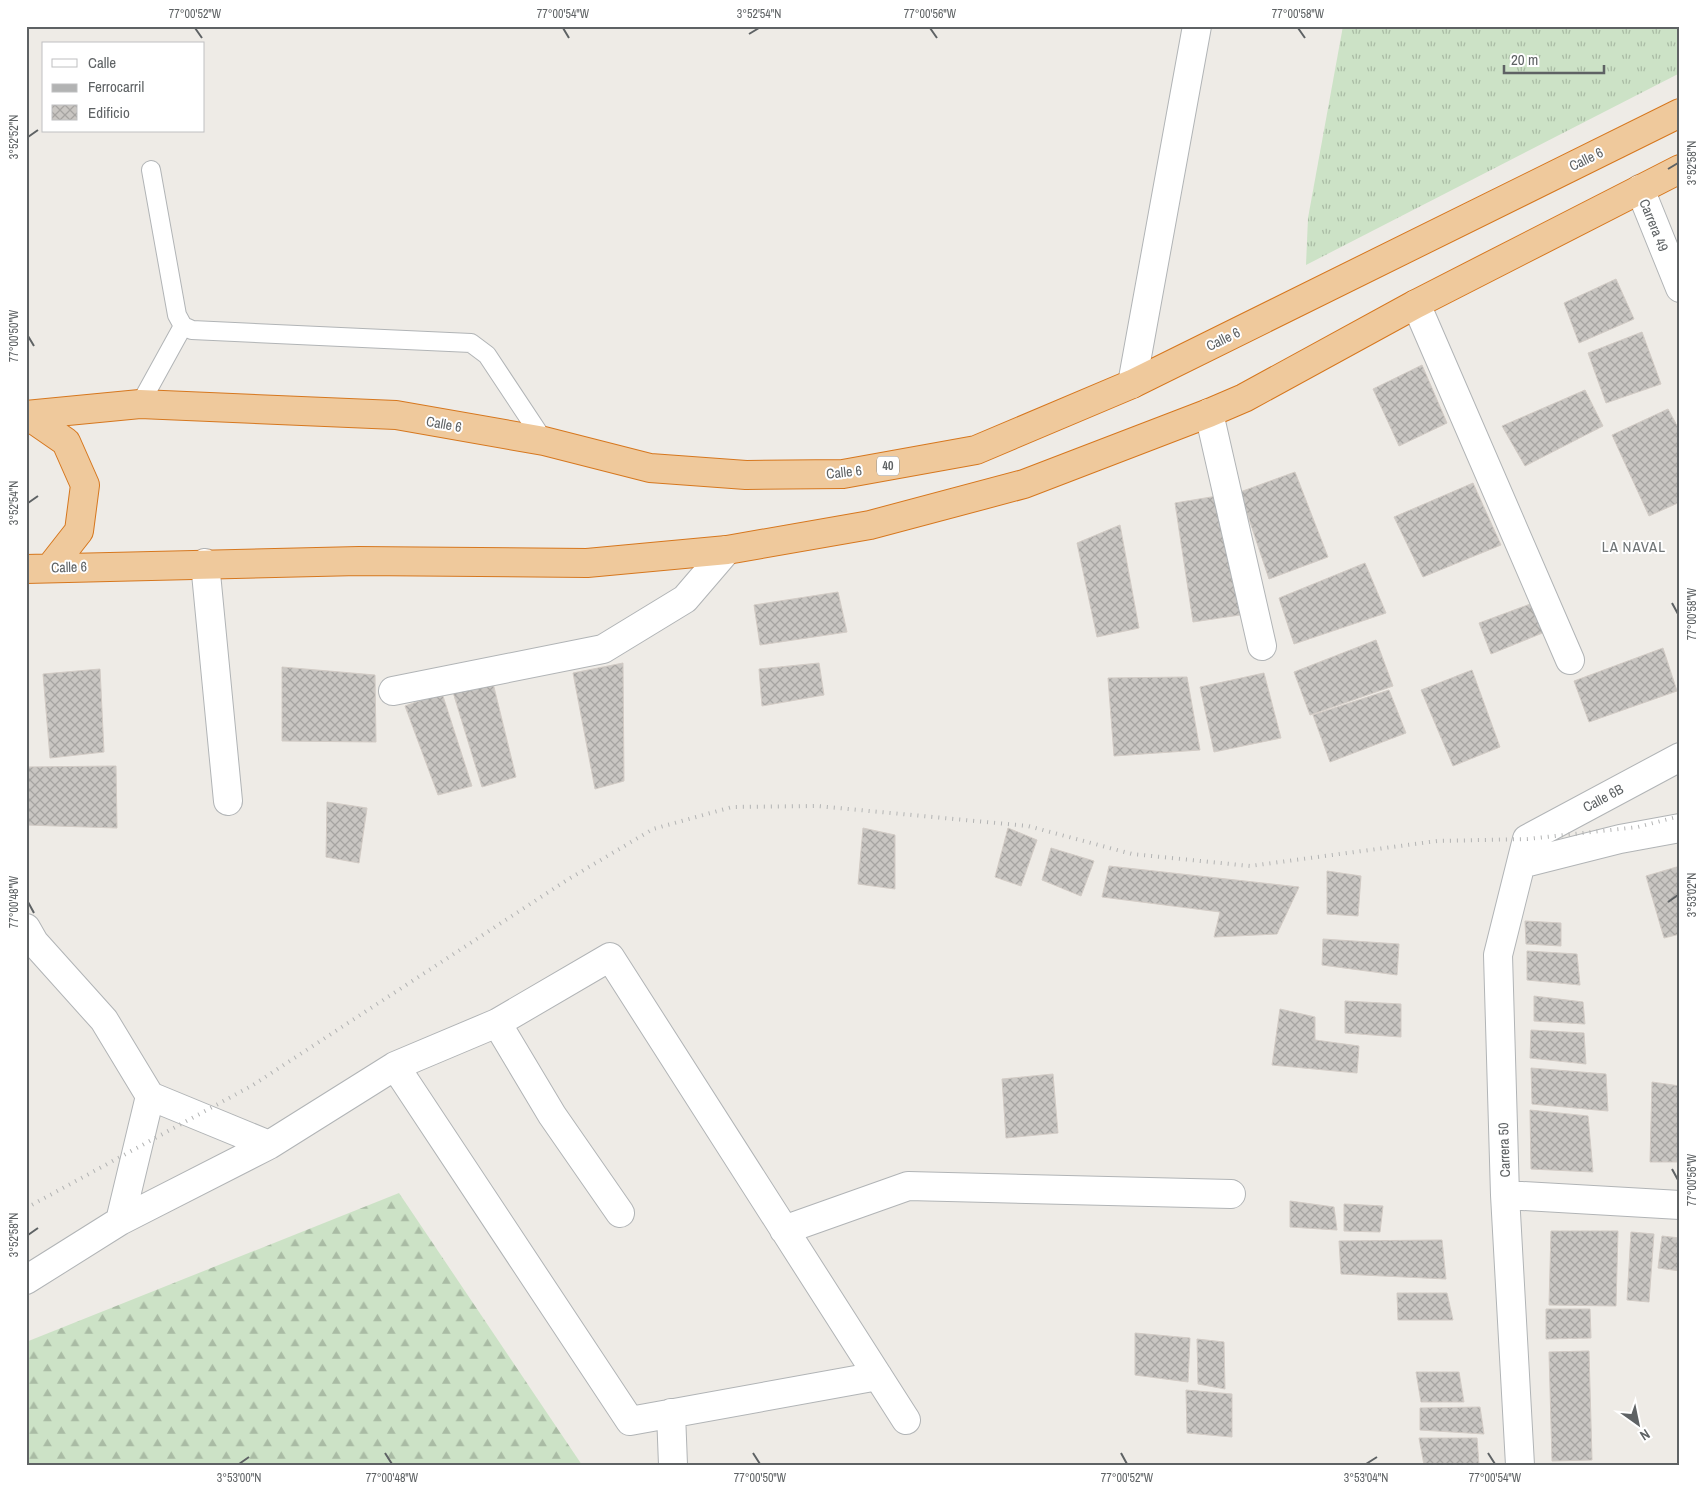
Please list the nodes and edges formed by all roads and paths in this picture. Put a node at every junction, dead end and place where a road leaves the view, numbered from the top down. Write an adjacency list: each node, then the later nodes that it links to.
1 (1197, 26): 9 (street)
2 (1680, 113): 9 (highway, Calle 6 / 40)
3 (1680, 169): 5 (highway, Calle 6)
4 (151, 170): 8 (lane)
5 (1640, 189): 6 (street, Carrera 49); 7 (highway, Calle 6)
6 (1680, 288)
7 (1416, 304): 11 (highway, Calle 6); 18 (street)
8 (183, 326): 10 (lane); 13 (lane)
9 (1132, 384): 13 (highway, Calle 6 / 40)
10 (140, 404): 12 (highway, Calle 6 / 40); 13 (highway, Calle 6 / 40)
11 (1210, 413): 14 (highway, Calle 6); 17 (street)
12 (27, 415): 16 (highway)
13 (544, 441)
14 (727, 550): 15 (highway, Calle 6); 19 (street)
15 (205, 563): 16 (highway, Calle 6); 21 (street)
16 (38, 568)
17 (1262, 646)
18 (1570, 660)
19 (393, 691)
20 (1680, 757): 23 (street, Calle 6B)
21 (228, 801)
22 (1680, 828): 23 (street)
23 (1524, 851): 30 (street, Carrera 50)
24 (26, 928): 27 (street)
25 (497, 1024): 26 (street); 32 (street); 34 (street)
26 (395, 1066): 28 (street); 37 (street)
27 (150, 1096): 28 (street); 33 (street)
28 (269, 1145): 33 (street)
29 (1231, 1194): 34 (street)
30 (1505, 1195): 31 (street); 40 (street, Carrera 50)
31 (1680, 1206)
32 (620, 1213)
33 (120, 1221): 35 (street)
34 (784, 1230): 36 (street)
35 (26, 1280)
36 (878, 1376): 37 (street); 38 (street)
37 (671, 1413): 39 (street)
38 (906, 1420)
39 (673, 1465)
40 (1520, 1465)

